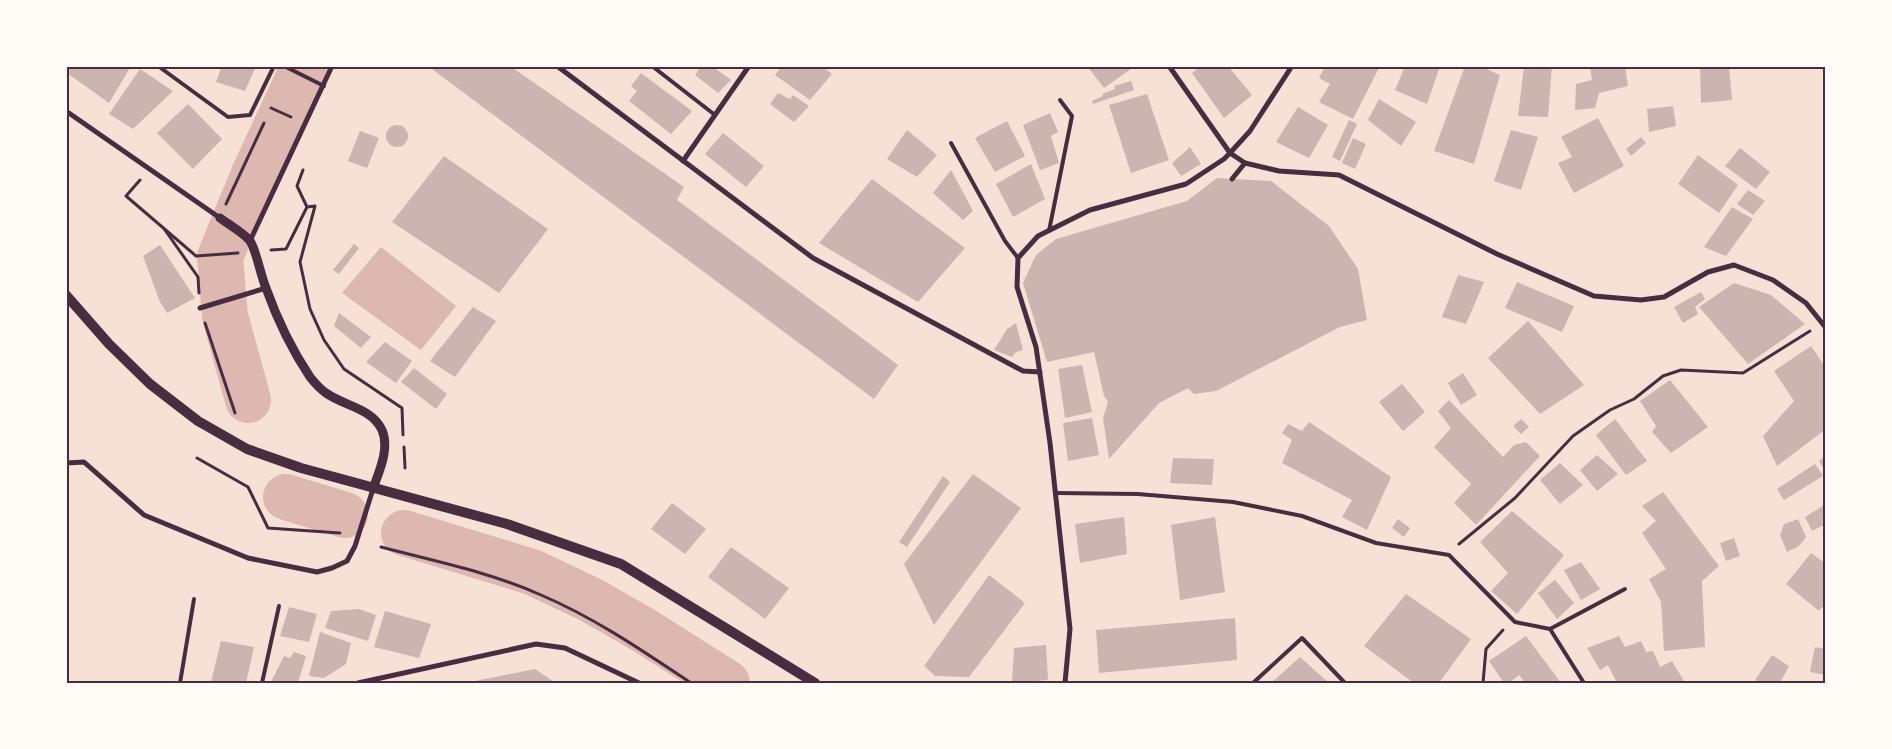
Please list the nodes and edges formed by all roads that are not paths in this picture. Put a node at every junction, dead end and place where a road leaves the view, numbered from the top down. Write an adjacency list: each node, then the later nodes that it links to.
1 (158, 66): 2 (lane)
2 (274, 66)
3 (284, 66): 10 (lane)
4 (332, 66): 10 (street)
5 (557, 66): 16 (street)
6 (652, 66): 13 (lane)
7 (749, 66): 13 (street)
8 (1169, 66): 15 (street)
9 (1292, 66): 15 (street)
10 (324, 86): 21 (street)
11 (1060, 100): 20 (lane)
12 (66, 111): 19 (street)
13 (715, 115): 16 (street)
14 (951, 143): 22 (lane)
15 (1230, 153): 17 (street); 20 (street)
16 (683, 161): 27 (street)
17 (1245, 163): 18 (street); 26 (street)
18 (1232, 179)
19 (220, 218): 21 (street)
20 (1049, 231): 22 (street)
21 (247, 239): 23 (street)
22 (1018, 258): 27 (street)
23 (266, 288): 25 (street); 29 (street)
24 (66, 295): 29 (main road)
25 (200, 308)
26 (1824, 325)
27 (1040, 372): 30 (street)
28 (66, 463): 29 (street)
29 (373, 489): 39 (main road)
30 (1056, 493): 34 (lane); 40 (street)
31 (1625, 589): 34 (lane)
32 (194, 599): 35 (lane)
33 (279, 606): 36 (lane)
34 (1550, 629): 43 (lane)
35 (180, 683)
36 (262, 683)
37 (358, 683): 38 (street)
38 (638, 683)
39 (815, 683)
40 (1065, 683)
41 (1252, 683): 42 (lane)
42 (1346, 683)
43 (1584, 683)

